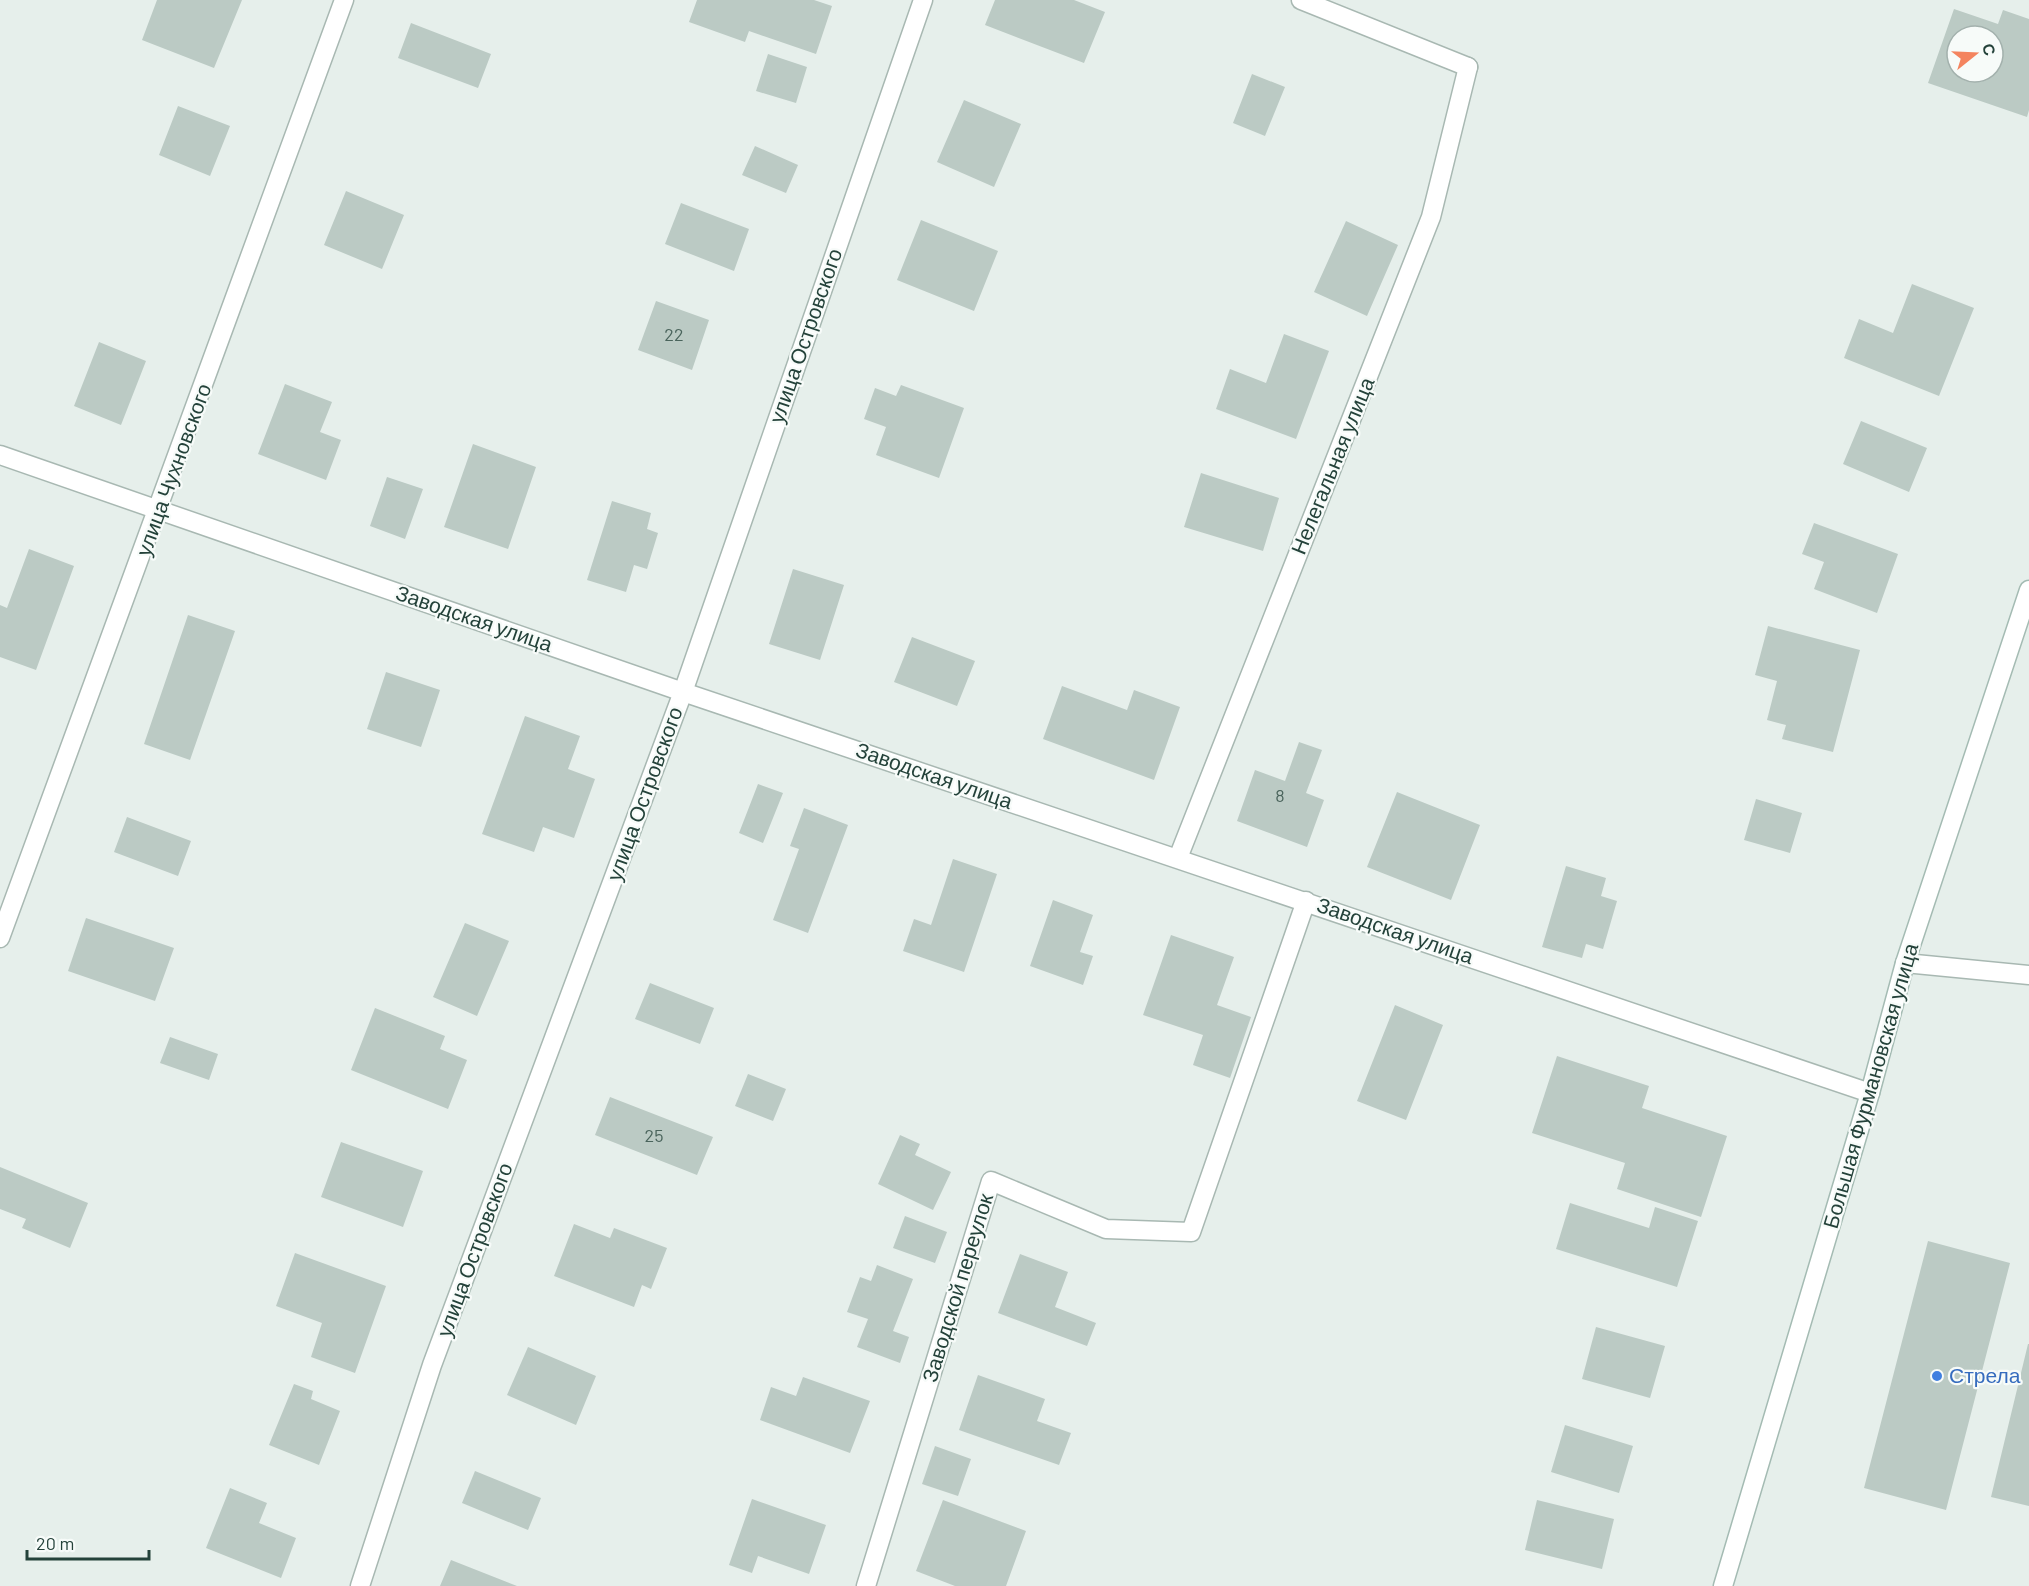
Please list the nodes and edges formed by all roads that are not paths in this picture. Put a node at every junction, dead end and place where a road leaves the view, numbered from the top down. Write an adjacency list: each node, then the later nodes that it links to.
1 (344, 0): 5 (street, улица Чухновского)
2 (923, 0): 7 (street, улица Островского)
3 (1301, 0): 8 (street, Нелегальная улица)
4 (0, 455): 5 (street, Заводская улица)
5 (159, 509): 7 (street, Заводская улица); 10 (street, улица Чухновского)
6 (2029, 590): 11 (street, Большая Фурмановская улица)
7 (683, 692): 8 (street, Заводская улица); 14 (street, улица Островского)
8 (1178, 858): 9 (street, Заводская улица)
9 (1306, 901): 13 (street, Заводская улица); 15 (street, Заводской переулок)
10 (0, 938)
11 (1905, 963): 12 (street); 13 (street, Большая Фурмановская улица)
12 (2029, 975)
13 (1870, 1093): 16 (street, Большая Фурмановская улица)
14 (360, 1586)
15 (866, 1586)
16 (1723, 1586)

